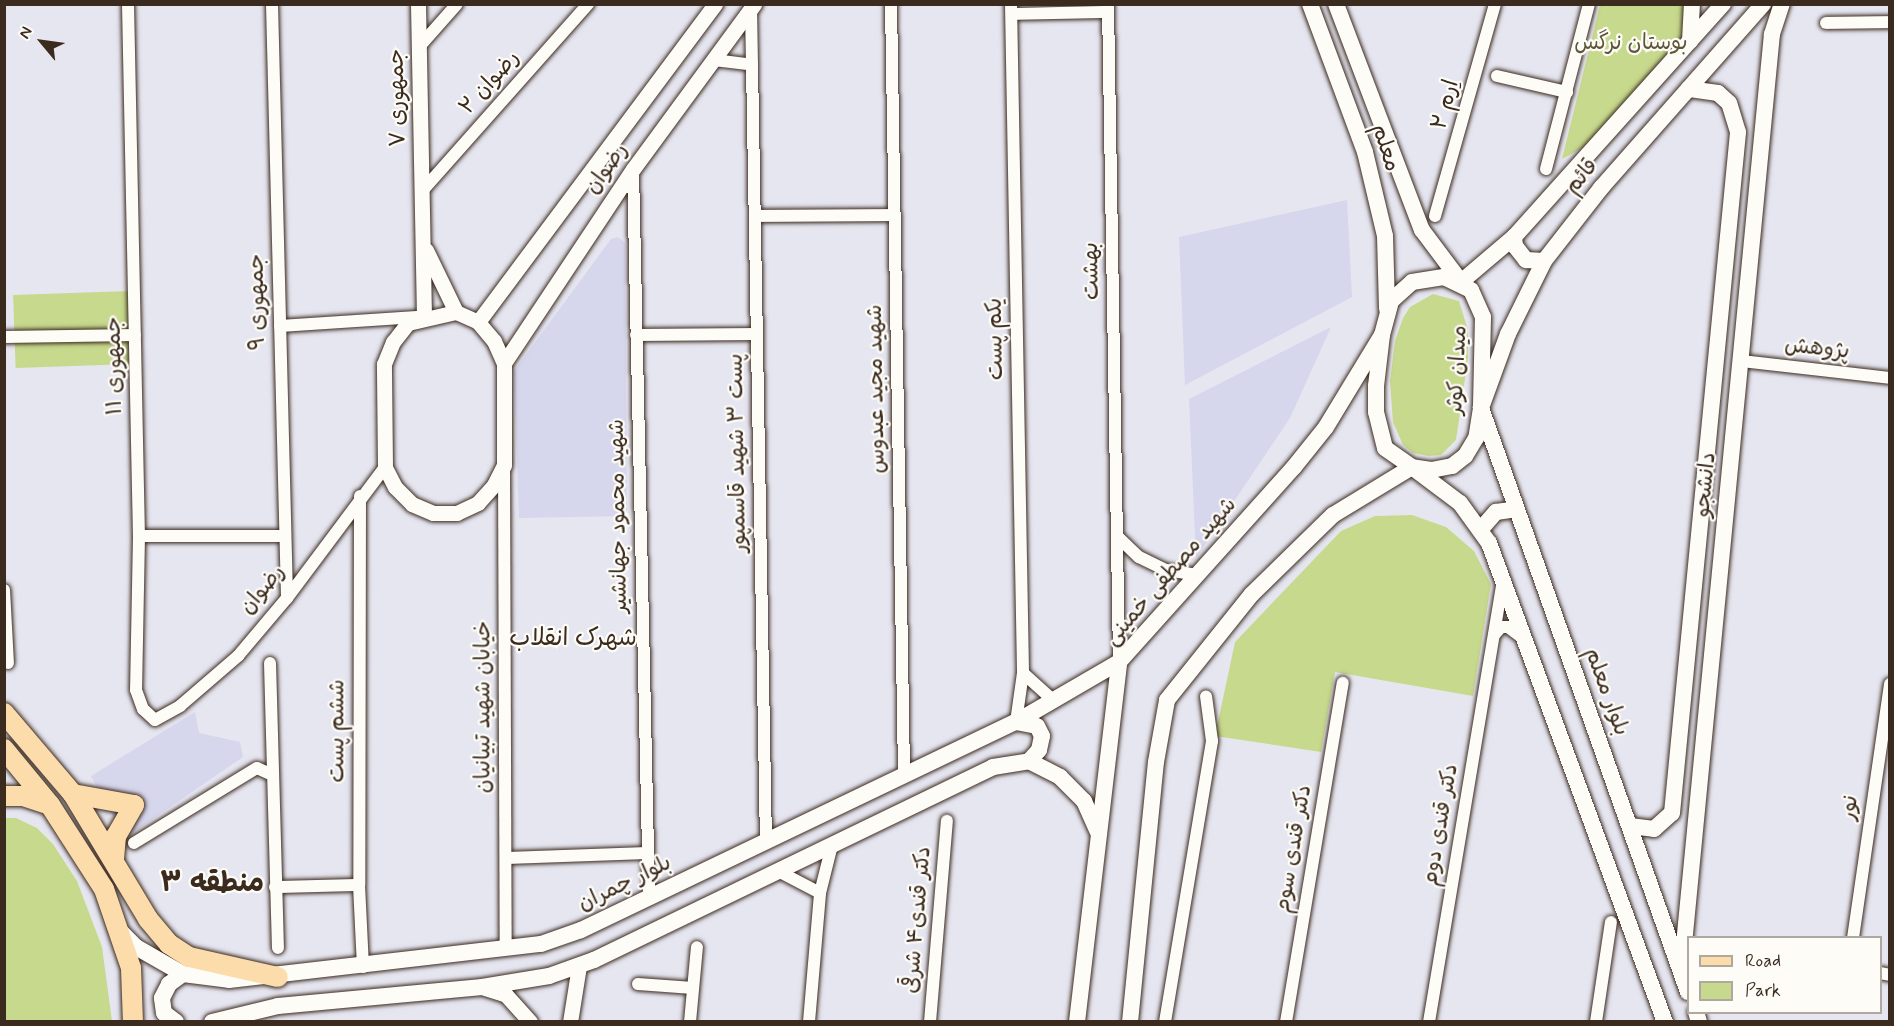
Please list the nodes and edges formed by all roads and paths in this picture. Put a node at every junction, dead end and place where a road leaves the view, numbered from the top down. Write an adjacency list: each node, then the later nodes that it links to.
1 (128, 4): 44 (street, جمهوری ۱۱)
2 (272, 4): 42 (street, جمهوری ۹)
3 (418, 4): 22 (street, جمهوری ۷)
4 (458, 4): 22 (street)
5 (588, 4): 30 (street, رضوان ۲)
6 (716, 4): 41 (street, رضوان)
7 (891, 4): 31 (street, شهید مجید عبدوس)
8 (1310, 4): 39 (main road, معلم)
9 (1336, 4): 37 (main road, معلم)
10 (1495, 4): 33 (street, اِرم ۲)
11 (1589, 4): 27 (street)
12 (1692, 4): 21 (main road)
13 (1723, 4): 21 (main road, قائم)
14 (1763, 4): 26 (main road, قائم)
15 (1782, 4): 49 (main road, دانشجو)
16 (752, 7): 23 (street, رضوان); 24 (street, پست ۳ شهید قاسمپور)
17 (1108, 8): 18 (street); 61 (street, بهشت)
18 (1012, 9): 73 (street, یکم پست)
19 (1890, 22): 20 (street)
20 (1826, 23)
21 (1690, 40): 34 (main road, قائم)
22 (419, 47): 30 (street, جمهوری ۷)
23 (714, 60): 24 (street); 28 (street, رضوان)
24 (752, 65): 32 (street, پست ۳ شهید قاسمپور)
25 (1497, 76): 27 (street)
26 (1688, 89): 36 (main road, قائم); 48 (main road, دانشجو)
27 (1567, 92): 29 (street)
28 (633, 169): 45 (street, شهید محمود جهانشیر); 50 (street, رضوان)
29 (1546, 169)
30 (423, 190): 35 (street, جمهوری ۷)
31 (894, 215): 32 (street); 83 (street, شهید مجید عبدوس)
32 (754, 216): 43 (street, پست ۳ شهید قاسمپور)
33 (1435, 216)
34 (1514, 237): 36 (main road); 37 (main road, قائم)
35 (424, 245): 38 (street); 40 (street, جمهوری ۷)
36 (1544, 261): 52 (main road, قائم)
37 (1461, 282): 39 (main road); 52 (main road, میدان کوثر)
38 (456, 312): 40 (street); 41 (street)
39 (1387, 312): 46 (main road)
40 (424, 317): 42 (street); 54 (street)
41 (478, 322): 50 (street)
42 (280, 326): 60 (street, جمهوری ۹)
43 (757, 334): 45 (street); 91 (street, پست ۳ شهید قاسمپور)
44 (135, 335): 47 (street); 59 (street, جمهوری ۱۱)
45 (636, 335): 94 (street, شهید محمود جهانشیر)
46 (1382, 335): 55 (main road); 62 (main road, شهید مصطفی خمینی)
47 (4, 337)
48 (1716, 360): 49 (main road); 71 (main road, دانشجو)
49 (1741, 361): 51 (street, پژوهش); 72 (main road, دانشجو)
50 (504, 363): 53 (street)
51 (1890, 378)
52 (1481, 408): 55 (main road, میدان کوثر); 57 (main road, بلوار معلم)
53 (504, 465): 54 (street); 96 (street, خیابان شهید تبیانیان)
54 (385, 467): 56 (street, رضوان)
55 (1412, 467): 58 (main road); 126 (main road)
56 (360, 496): 65 (street, رضوان); 98 (street, ششم پست)
57 (1517, 510): 58 (main road); 89 (main road, بلوار معلم)
58 (1481, 529): 63 (main road)
59 (139, 536): 60 (street); 79 (street, جمهوری ۱۱)
60 (283, 536): 65 (street, جمهوری ۹)
61 (1117, 536): 62 (street); 68 (street, بهشت)
62 (1196, 574): 68 (main road, شهید مصطفی خمینی)
63 (1503, 581): 66 (street, دکتر قندی دوم); 67 (main road)
64 (4, 590): 69 (street)
65 (287, 598): 79 (street, رضوان)
66 (1494, 635): 67 (street); 129 (street, دکتر قندی دوم)
67 (1525, 639): 131 (main road)
68 (1119, 662): 77 (main road, بلوار چمران); 90 (main road, شهید مصطفی خمینی)
69 (8, 663)
70 (270, 663): 84 (street)
71 (1686, 668): 72 (main road); 89 (main road, دانشجو)
72 (1710, 669): 110 (main road, دانشجو)
73 (1023, 673): 77 (street); 80 (street, یکم پست)
74 (1343, 683): 128 (street, دکتر قندی سوم)
75 (1890, 684): 104 (street, نور)
76 (1206, 696): 127 (street)
77 (1054, 701): 80 (main road, بلوار چمران)
78 (4, 713): 85 (main road)
79 (155, 720)
80 (1016, 722): 82 (main road); 83 (main road, بلوار چمران)
81 (4, 749): 87 (main road)
82 (1029, 761): 90 (main road); 93 (main road)
83 (904, 773): 91 (main road, بلوار چمران)
84 (273, 775): 92 (street); 99 (street)
85 (73, 795): 95 (main road); 95 (main road)
86 (4, 796): 87 (main road)
87 (50, 805): 103 (main road)
88 (947, 821): 124 (street, دکتر قندی۴ شرقی)
89 (1630, 826): 110 (main road, بلوار معلم)
90 (1098, 832): 125 (main road, شهید مصطفی خمینی)
91 (765, 841): 101 (main road, بلوار چمران)
92 (134, 843)
93 (832, 845): 97 (main road); 100 (street)
94 (648, 853): 96 (street); 101 (street, شهید محمود جهانشیر)
95 (114, 858): 112 (main road)
96 (506, 858): 107 (street, خیابان شهید تبیانیان)
97 (778, 871): 100 (street); 108 (main road)
98 (359, 885): 99 (street); 109 (street, ششم پست)
99 (275, 887): 106 (street)
100 (820, 893): 123 (street)
101 (648, 897): 107 (main road, بلوار چمران)
102 (1611, 922): 130 (street)
103 (118, 929): 111 (main road, بلوار چمران); 117 (main road)
104 (1853, 936)
105 (697, 946): 116 (street)
106 (278, 948)
107 (506, 949): 109 (main road, بلوار چمران)
108 (579, 966): 114 (main road); 121 (street)
109 (363, 967): 112 (main road, بلوار چمران)
110 (1681, 972): 115 (main road, بلوار معلم)
111 (183, 974): 112 (main road, بلوار چمران); 118 (main road)
112 (278, 977)
113 (638, 984): 116 (street)
114 (482, 987): 119 (main road); 120 (street)
115 (1687, 987)
116 (693, 988): 122 (street)
117 (133, 1022)
118 (176, 1022)
119 (212, 1022)
120 (530, 1022)
121 (570, 1022)
122 (690, 1022)
123 (809, 1022)
124 (930, 1022)
125 (1077, 1022)
126 (1130, 1022)
127 (1165, 1022)
128 (1286, 1022)
129 (1429, 1022)
130 (1596, 1022)
131 (1665, 1022)

